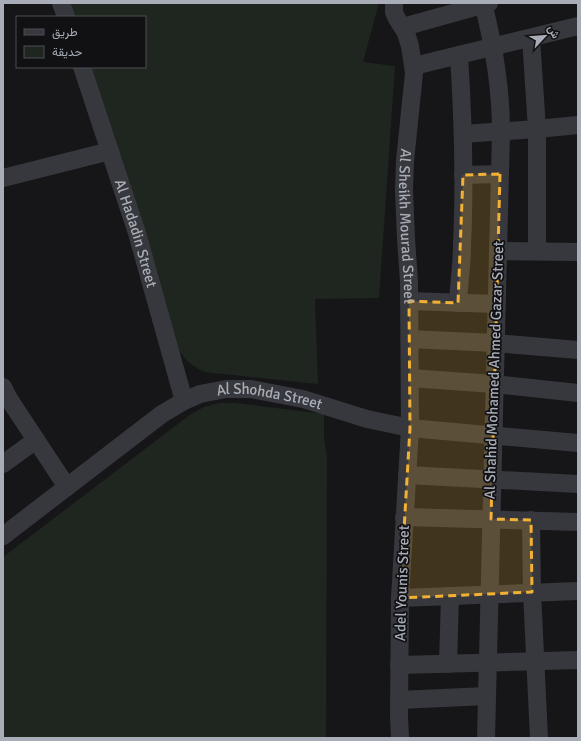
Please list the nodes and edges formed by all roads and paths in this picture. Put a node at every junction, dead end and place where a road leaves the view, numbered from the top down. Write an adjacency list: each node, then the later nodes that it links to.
1 (61, 3): 4 (street)
2 (394, 3): 5 (street, Al Sheikh Mourad Street)
3 (486, 4): 5 (street); 8 (street, Al Shahid Mohamed Ahmed Gazar Street)
4 (66, 16)
5 (403, 26): 10 (street, Al Sheikh Mourad Street)
6 (578, 26): 7 (street)
7 (531, 38): 8 (street); 13 (street)
8 (494, 47): 9 (street); 14 (street, Al Shahid Mohamed Ahmed Gazar Street)
9 (459, 55): 10 (street); 15 (street)
10 (414, 66): 23 (street, Al Sheikh Mourad Street)
11 (82, 68): 16 (street, Al Hadadin Street)
12 (578, 125): 13 (street)
13 (538, 129): 14 (street); 21 (street)
14 (501, 132): 15 (street); 17 (street, Al Shahid Mohamed Ahmed Gazar Street)
15 (463, 134): 18 (street)
16 (110, 151): 19 (street); 33 (street, Al Hadadin Street)
17 (500, 174): 18 (street); 20 (street, Al Shahid Mohamed Ahmed Gazar Street)
18 (463, 176): 24 (street)
19 (3, 178)
20 (498, 251): 21 (street); 25 (street, Al Shahid Mohamed Ahmed Gazar Street)
21 (537, 251): 22 (street)
22 (578, 252)
23 (409, 301): 24 (street); 26 (street, Al Sheikh Mourad Street)
24 (458, 303): 25 (street)
25 (496, 304): 27 (street, Al Shahid Mohamed Ahmed Gazar Street)
26 (410, 339): 27 (street); 29 (street, Al Sheikh Mourad Street)
27 (495, 343): 28 (street); 30 (street, Al Shahid Mohamed Ahmed Gazar Street)
28 (578, 350)
29 (410, 378): 30 (street); 34 (street, Al Sheikh Mourad Street)
30 (494, 384): 31 (street); 35 (street, Al Shahid Mohamed Ahmed Gazar Street)
31 (578, 393)
32 (5, 396): 36 (street)
33 (184, 401): 34 (street, Al Shohda Street); 42 (street, Al Shohda Street)
34 (410, 428): 35 (street, Al Shohda Street); 39 (street, Adel Younis Street)
35 (492, 435): 37 (street, Al Shohda Street); 40 (street, Al Shahid Mohamed Ahmed Gazar Street)
36 (36, 440): 38 (street); 42 (street)
37 (578, 444)
38 (3, 464)
39 (407, 475): 40 (street); 43 (street, Adel Younis Street)
40 (491, 479): 41 (street); 44 (street, Al Shahid Mohamed Ahmed Gazar Street)
41 (578, 484)
42 (67, 487): 47 (street, Al Shohda Street)
43 (404, 517): 44 (street); 52 (street, Adel Younis Street)
44 (491, 519): 45 (street); 50 (street, Al Shahid Mohamed Ahmed Gazar Street)
45 (531, 520): 46 (street); 49 (street)
46 (578, 522)
47 (3, 536)
48 (578, 591): 49 (street)
49 (532, 592): 50 (street); 54 (street)
50 (489, 594): 51 (street); 55 (street, Al Shahid Mohamed Ahmed Gazar Street)
51 (450, 596): 52 (street); 56 (street)
52 (400, 598): 57 (street, Adel Younis Street)
53 (578, 660): 54 (street)
54 (535, 662): 55 (street); 62 (street)
55 (488, 663): 56 (street); 58 (street, Al Shahid Mohamed Ahmed Gazar Street)
56 (448, 664): 57 (street)
57 (399, 665): 59 (street, Adel Younis Street)
58 (487, 696): 59 (street); 61 (street, Al Shahid Mohamed Ahmed Gazar Street)
59 (399, 700): 60 (street, Adel Younis Street)
60 (400, 738)
61 (486, 738)
62 (539, 738)

